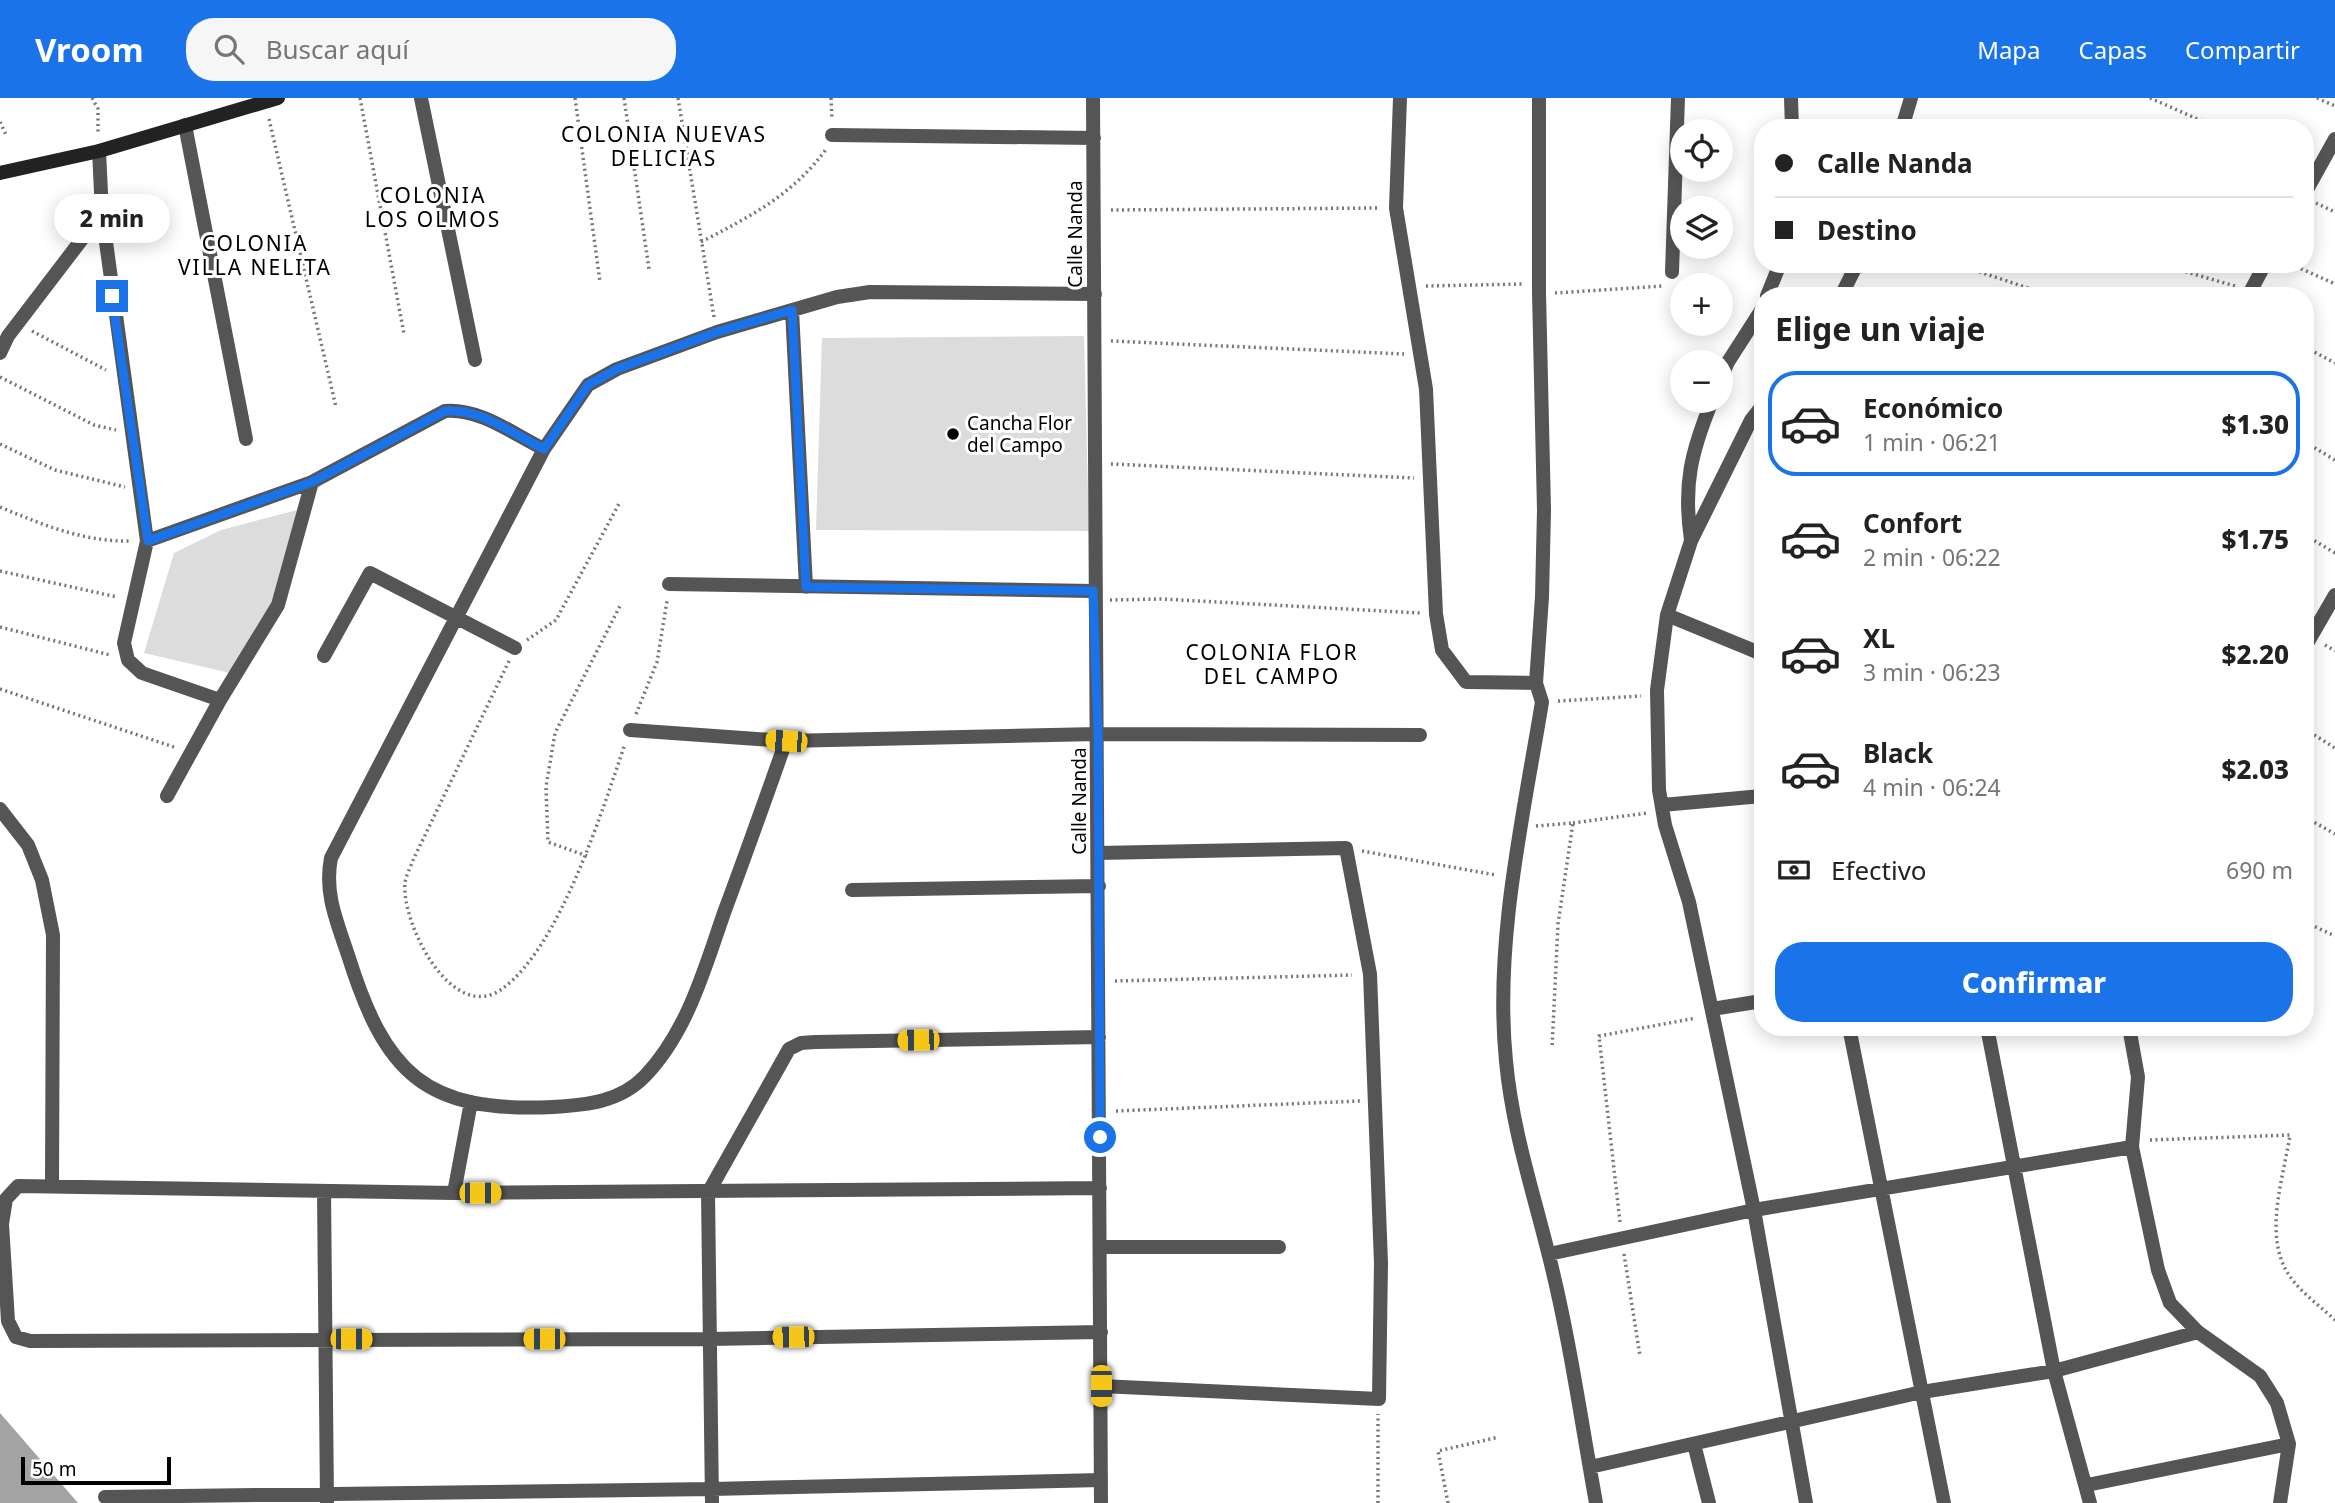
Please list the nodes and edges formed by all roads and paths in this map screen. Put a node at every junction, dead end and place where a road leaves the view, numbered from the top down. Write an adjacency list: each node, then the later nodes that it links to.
1 (92, 98): 27 (path)
2 (360, 98): 52 (path)
3 (421, 98): 58 (street)
4 (575, 98): 41 (path)
5 (624, 98): 36 (path)
6 (678, 98): 35 (path)
7 (831, 98): 23 (path)
8 (1093, 98): 25 (street, Calle Nanda)
9 (1400, 98): 31 (street)
10 (1539, 98): 46 (street)
11 (1678, 98): 37 (street)
12 (1791, 98): 18 (street)
13 (1911, 98): 19 (street)
14 (2150, 98): 20 (path)
15 (2318, 98): 17 (path)
16 (272, 100): 22 (street); 62 (path)
17 (2335, 106)
18 (1792, 119)
19 (1905, 119)
20 (2198, 119)
21 (0, 122): 24 (path)
22 (185, 125): 27 (street); 66 (street)
23 (832, 135): 25 (street); 35 (path)
24 (7, 137)
25 (1094, 138): 32 (street, Calle Nanda)
26 (2335, 139): 29 (street)
27 (99, 151): 28 (street); 34 (street)
28 (0, 173)
29 (2314, 178)
30 (2314, 200): 33 (path)
31 (1396, 208): 32 (path); 43 (street)
32 (1095, 211): 47 (street, Calle Nanda)
33 (2335, 212)
34 (102, 213): 50 (street); 61 (street)
35 (701, 242): 51 (path)
36 (649, 270)
37 (1672, 272): 46 (path)
38 (1980, 273): 44 (path)
39 (2187, 273): 45 (path)
40 (2311, 273): 42 (path)
41 (600, 282)
42 (2335, 284)
43 (1407, 286): 46 (path); 57 (street)
44 (2024, 287)
45 (2230, 287)
46 (1539, 289): 97 (street)
47 (1095, 294): 48 (street); 53 (street, Calle Nanda)
48 (792, 310): 51 (street); 83 (street)
49 (1754, 321): 56 (street)
50 (17, 324): 55 (street); 61 (path)
51 (717, 332): 69 (street)
52 (404, 334)
53 (1095, 341): 57 (path); 71 (street, Calle Nanda)
54 (2314, 352): 59 (path)
55 (0, 353)
56 (1733, 354)
57 (1423, 355): 72 (street)
58 (475, 360)
59 (2335, 363)
60 (0, 377): 65 (path)
61 (123, 379): 65 (street)
62 (336, 407)
63 (1708, 413): 79 (street)
64 (1754, 416): 79 (street)
65 (131, 435): 74 (street)
66 (246, 439)
67 (0, 444): 74 (path)
68 (2314, 447): 70 (path)
69 (544, 449): 73 (street); 90 (street)
70 (2335, 460)
71 (1094, 463): 72 (path); 85 (street, Calle Nanda)
72 (1431, 479): 88 (street)
73 (312, 482): 78 (street); 100 (street)
74 (140, 492): 78 (street)
75 (620, 502): 93 (path)
76 (0, 508): 78 (path)
77 (2314, 540): 80 (path)
78 (148, 541): 86 (street)
79 (1691, 541): 89 (street)
80 (2335, 553)
81 (0, 570): 86 (path)
82 (669, 584): 83 (street); 102 (path)
83 (806, 587): 85 (street)
84 (2335, 595): 92 (street)
85 (1094, 596): 88 (path); 103 (street, Calle Nanda)
86 (134, 600): 96 (street)
87 (620, 606): 119 (path)
88 (1436, 614): 97 (street)
89 (1667, 615): 94 (street); 99 (street)
90 (458, 616): 93 (street); 95 (street); 135 (street)
91 (0, 627): 96 (path)
92 (2314, 631)
93 (515, 648): 119 (path)
94 (1754, 651)
95 (324, 656)
96 (128, 660): 100 (street)
97 (1536, 683): 101 (street)
98 (0, 689): 108 (path)
99 (1657, 695): 101 (path); 111 (street)
100 (220, 700): 108 (street)
101 (1542, 702): 115 (street)
102 (630, 730): 106 (street); 119 (path)
103 (1098, 734): 104 (street); 106 (street); 118 (street, Calle Nanda)
104 (1420, 735)
105 (2314, 735): 107 (path)
106 (786, 741): 135 (street)
107 (2335, 748)
108 (193, 753): 109 (street)
109 (167, 796)
110 (1754, 797): 111 (street)
111 (1662, 808): 114 (path); 128 (street)
112 (0, 809): 139 (street)
113 (2314, 822): 116 (path)
114 (1573, 823): 115 (path); 133 (path)
115 (1522, 827): 120 (street)
116 (2335, 834)
117 (1346, 848): 118 (street); 120 (path); 125 (street)
118 (1098, 853): 121 (street, Calle Nanda)
119 (587, 856)
120 (1512, 878): 149 (street)
121 (1099, 886): 122 (street); 126 (street, Calle Nanda)
122 (852, 890)
123 (2314, 926): 124 (path)
124 (2335, 936)
125 (1370, 974): 126 (path); 134 (street)
126 (1099, 981): 132 (street, Calle Nanda)
127 (1754, 1003): 128 (street)
128 (1712, 1012): 145 (street); 146 (path)
129 (1851, 1036): 140 (street)
130 (1989, 1036): 138 (street)
131 (2131, 1036): 137 (street)
132 (1099, 1037): 136 (street, Calle Nanda); 144 (street)
133 (1552, 1048)
134 (1376, 1100): 136 (path); 159 (street)
135 (471, 1102): 143 (street)
136 (1100, 1111): 141 (street, Calle Nanda)
137 (2132, 1144): 138 (street); 150 (path); 152 (street)
138 (2012, 1166): 140 (street); 156 (street)
139 (52, 1186): 142 (street); 153 (street)
140 (1882, 1187): 145 (street); 158 (street)
141 (1100, 1188): 144 (street); 147 (street, Calle Nanda)
142 (324, 1191): 143 (street); 153 (street)
143 (454, 1193): 144 (street)
144 (708, 1193): 154 (street)
145 (1754, 1210): 146 (street); 160 (street)
146 (1621, 1239): 149 (street); 155 (path)
147 (1100, 1247): 148 (street); 151 (street, Calle Nanda)
148 (1279, 1247)
149 (1549, 1254): 164 (street)
150 (2335, 1320)
151 (1101, 1332): 154 (street); 157 (street, Calle Nanda)
152 (2198, 1332): 156 (street); 163 (street)
153 (323, 1339): 154 (street); 169 (street)
154 (710, 1339): 167 (street)
155 (1640, 1356)
156 (2054, 1371): 158 (street); 166 (street)
157 (1101, 1386): 159 (street); 165 (street, Calle Nanda)
158 (1922, 1392): 160 (street); 176 (street)
159 (1378, 1399): 171 (path)
160 (1791, 1420): 162 (street); 175 (street)
161 (1499, 1437): 172 (path)
162 (1694, 1444): 164 (street); 174 (street)
163 (2289, 1444): 166 (street); 178 (street)
164 (1590, 1467): 173 (street)
165 (1101, 1480): 167 (street); 170 (street, Calle Nanda)
166 (2087, 1485): 177 (street)
167 (712, 1496): 169 (street)
168 (105, 1497): 169 (street)
169 (327, 1498)
170 (1101, 1503)
171 (1378, 1503)
172 (1448, 1503)
173 (1596, 1503)
174 (1709, 1503)
175 (1806, 1503)
176 (1944, 1503)
177 (2090, 1503)
178 (2280, 1503)

